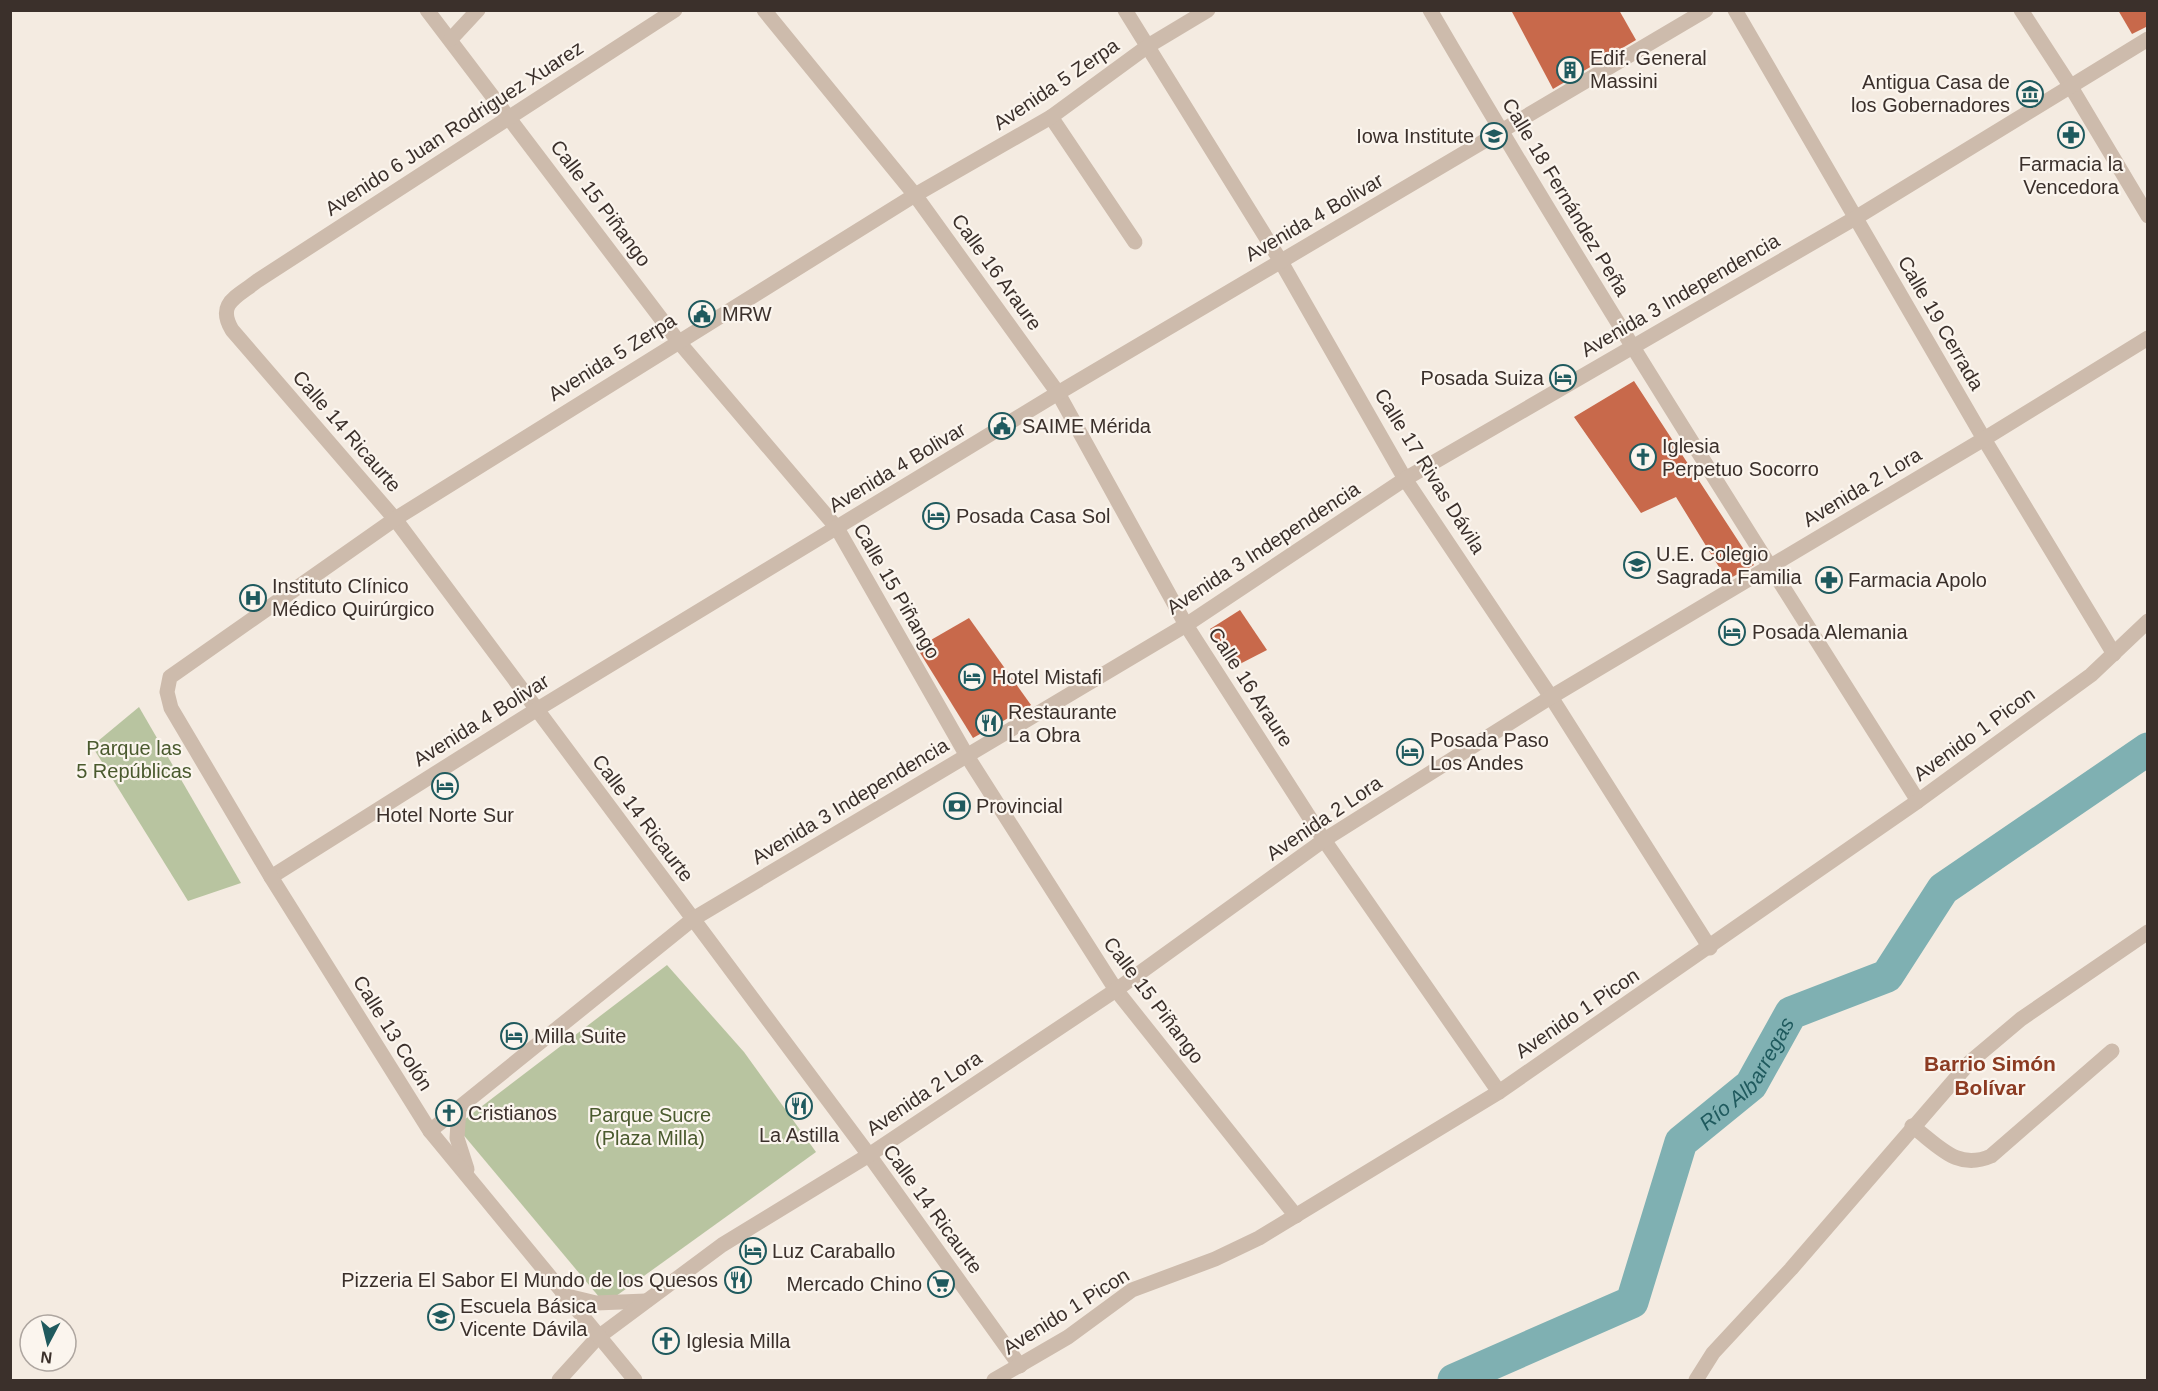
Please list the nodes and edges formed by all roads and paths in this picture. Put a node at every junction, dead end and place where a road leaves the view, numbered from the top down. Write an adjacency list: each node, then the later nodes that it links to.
1 (427, 10): 11 (street, Calle 15 Piñango)
2 (478, 10): 11 (street)
3 (675, 10): 15 (street, Avenido 6 Juan Rodriguez Xuarez)
4 (764, 10): 18 (street, Calle 16 Araure)
5 (1125, 10): 13 (street, Calle 17 Rivas Dávila)
6 (1208, 10): 13 (street, Avenida 5 Zerpa)
7 (1430, 10): 17 (street, Calle 18 Fernández Peña)
8 (1706, 10): 17 (street, Avenida 4 Bolivar)
9 (1735, 10): 20 (street, Calle 19 Cerrada)
10 (2021, 10): 14 (street)
11 (451, 39): 15 (street, Calle 15 Piñango)
12 (2148, 39): 14 (street, Avenida 3 Independencia)
13 (1148, 46): 16 (street, Avenida 5 Zerpa); 22 (street, Calle 17 Rivas Dávila)
14 (2071, 87): 19 (street); 20 (street, Avenida 3 Independencia)
15 (510, 116): 23 (street, Avenido 6 Juan Rodriguez Xuarez); 25 (street, Calle 15 Piñango)
16 (1051, 117): 18 (street, Avenida 5 Zerpa); 21 (street)
17 (1501, 132): 22 (street, Avenida 4 Bolivar); 26 (street, Calle 18 Fernández Peña)
18 (915, 195): 25 (street, Avenida 5 Zerpa); 27 (street, Calle 16 Araure)
19 (2148, 216)
20 (1857, 217): 26 (street, Avenida 3 Independencia); 28 (street, Calle 19 Cerrada)
21 (1135, 242)
22 (1280, 260): 27 (street, Avenida 4 Bolivar); 29 (street, Calle 17 Rivas Dávila)
23 (226, 306): 30 (street, Calle 14 Ricaurte)
24 (2148, 338): 28 (street, Avenida 2 Lora)
25 (678, 340): 30 (street, Avenida 5 Zerpa); 31 (street, Calle 15 Piñango)
26 (1632, 346): 29 (street, Avenida 3 Independencia); 32 (street, Calle 18 Fernández Peña)
27 (1058, 393): 31 (street, Avenida 4 Bolivar); 34 (street, Calle 16 Araure)
28 (1984, 439): 32 (street, Avenida 2 Lora); 35 (street, Calle 19 Cerrada)
29 (1406, 479): 34 (street, Avenida 3 Independencia); 37 (street, Calle 17 Rivas Dávila)
30 (395, 519): 36 (street, Avenida 5 Zerpa); 38 (street, Calle 14 Ricaurte)
31 (837, 528): 38 (street, Avenida 4 Bolivar); 39 (street, Calle 15 Piñango)
32 (1770, 566): 37 (street, Avenida 2 Lora); 40 (street, Calle 18 Fernández Peña)
33 (2148, 621): 35 (street, Avenido 1 Picon)
34 (1186, 625): 39 (street, Avenida 3 Independencia); 41 (street, Calle 16 Araure)
35 (2114, 654): 40 (street, Avenido 1 Picon)
36 (170, 677): 42 (street, Calle 13 Colón)
37 (1551, 697): 41 (street, Avenida 2 Lora); 45 (street, Calle 17 Rivas Dávila)
38 (536, 710): 42 (street, Avenida 4 Bolivar); 43 (street, Calle 14 Ricaurte)
39 (967, 756): 43 (street, Avenida 3 Independencia); 46 (street, Calle 15 Piñango)
40 (1918, 801): 45 (street, Avenido 1 Picon)
41 (1324, 840): 46 (street, Avenida 2 Lora); 48 (street, Calle 16 Araure)
42 (271, 877): 51 (street, Calle 13 Colón)
43 (693, 919): 49 (street, Avenida 3 Independencia); 52 (street, Calle 14 Ricaurte)
44 (2148, 932): 50 (street)
45 (1710, 948): 48 (street, Avenido 1 Picon)
46 (1116, 990): 52 (street, Avenida 2 Lora); 54 (street, Calle 15 Piñango)
47 (2112, 1051): 50 (street)
48 (1499, 1092): 54 (street, Avenido 1 Picon)
49 (459, 1108): 51 (street, Avenida 3 Independencia); 53 (street)
50 (1912, 1126): 62 (street)
51 (430, 1131): 53 (street, Calle 13 Colón)
52 (869, 1155): 56 (street, Avenida 2 Lora); 58 (street, Calle 14 Ricaurte)
53 (475, 1186): 55 (street, Calle 13 Colón)
54 (1296, 1216): 58 (street, Avenido 1 Picon)
55 (563, 1295): 56 (street); 57 (street, Calle 13 Colón)
56 (647, 1301): 57 (street, Avenida 2 Lora)
57 (597, 1338): 59 (street, Avenida 2 Lora); 60 (street, Calle 13 Colón)
58 (1020, 1366): 61 (street, Avenido 1 Picon)
59 (559, 1380)
60 (635, 1380)
61 (994, 1380)
62 (1696, 1380)

